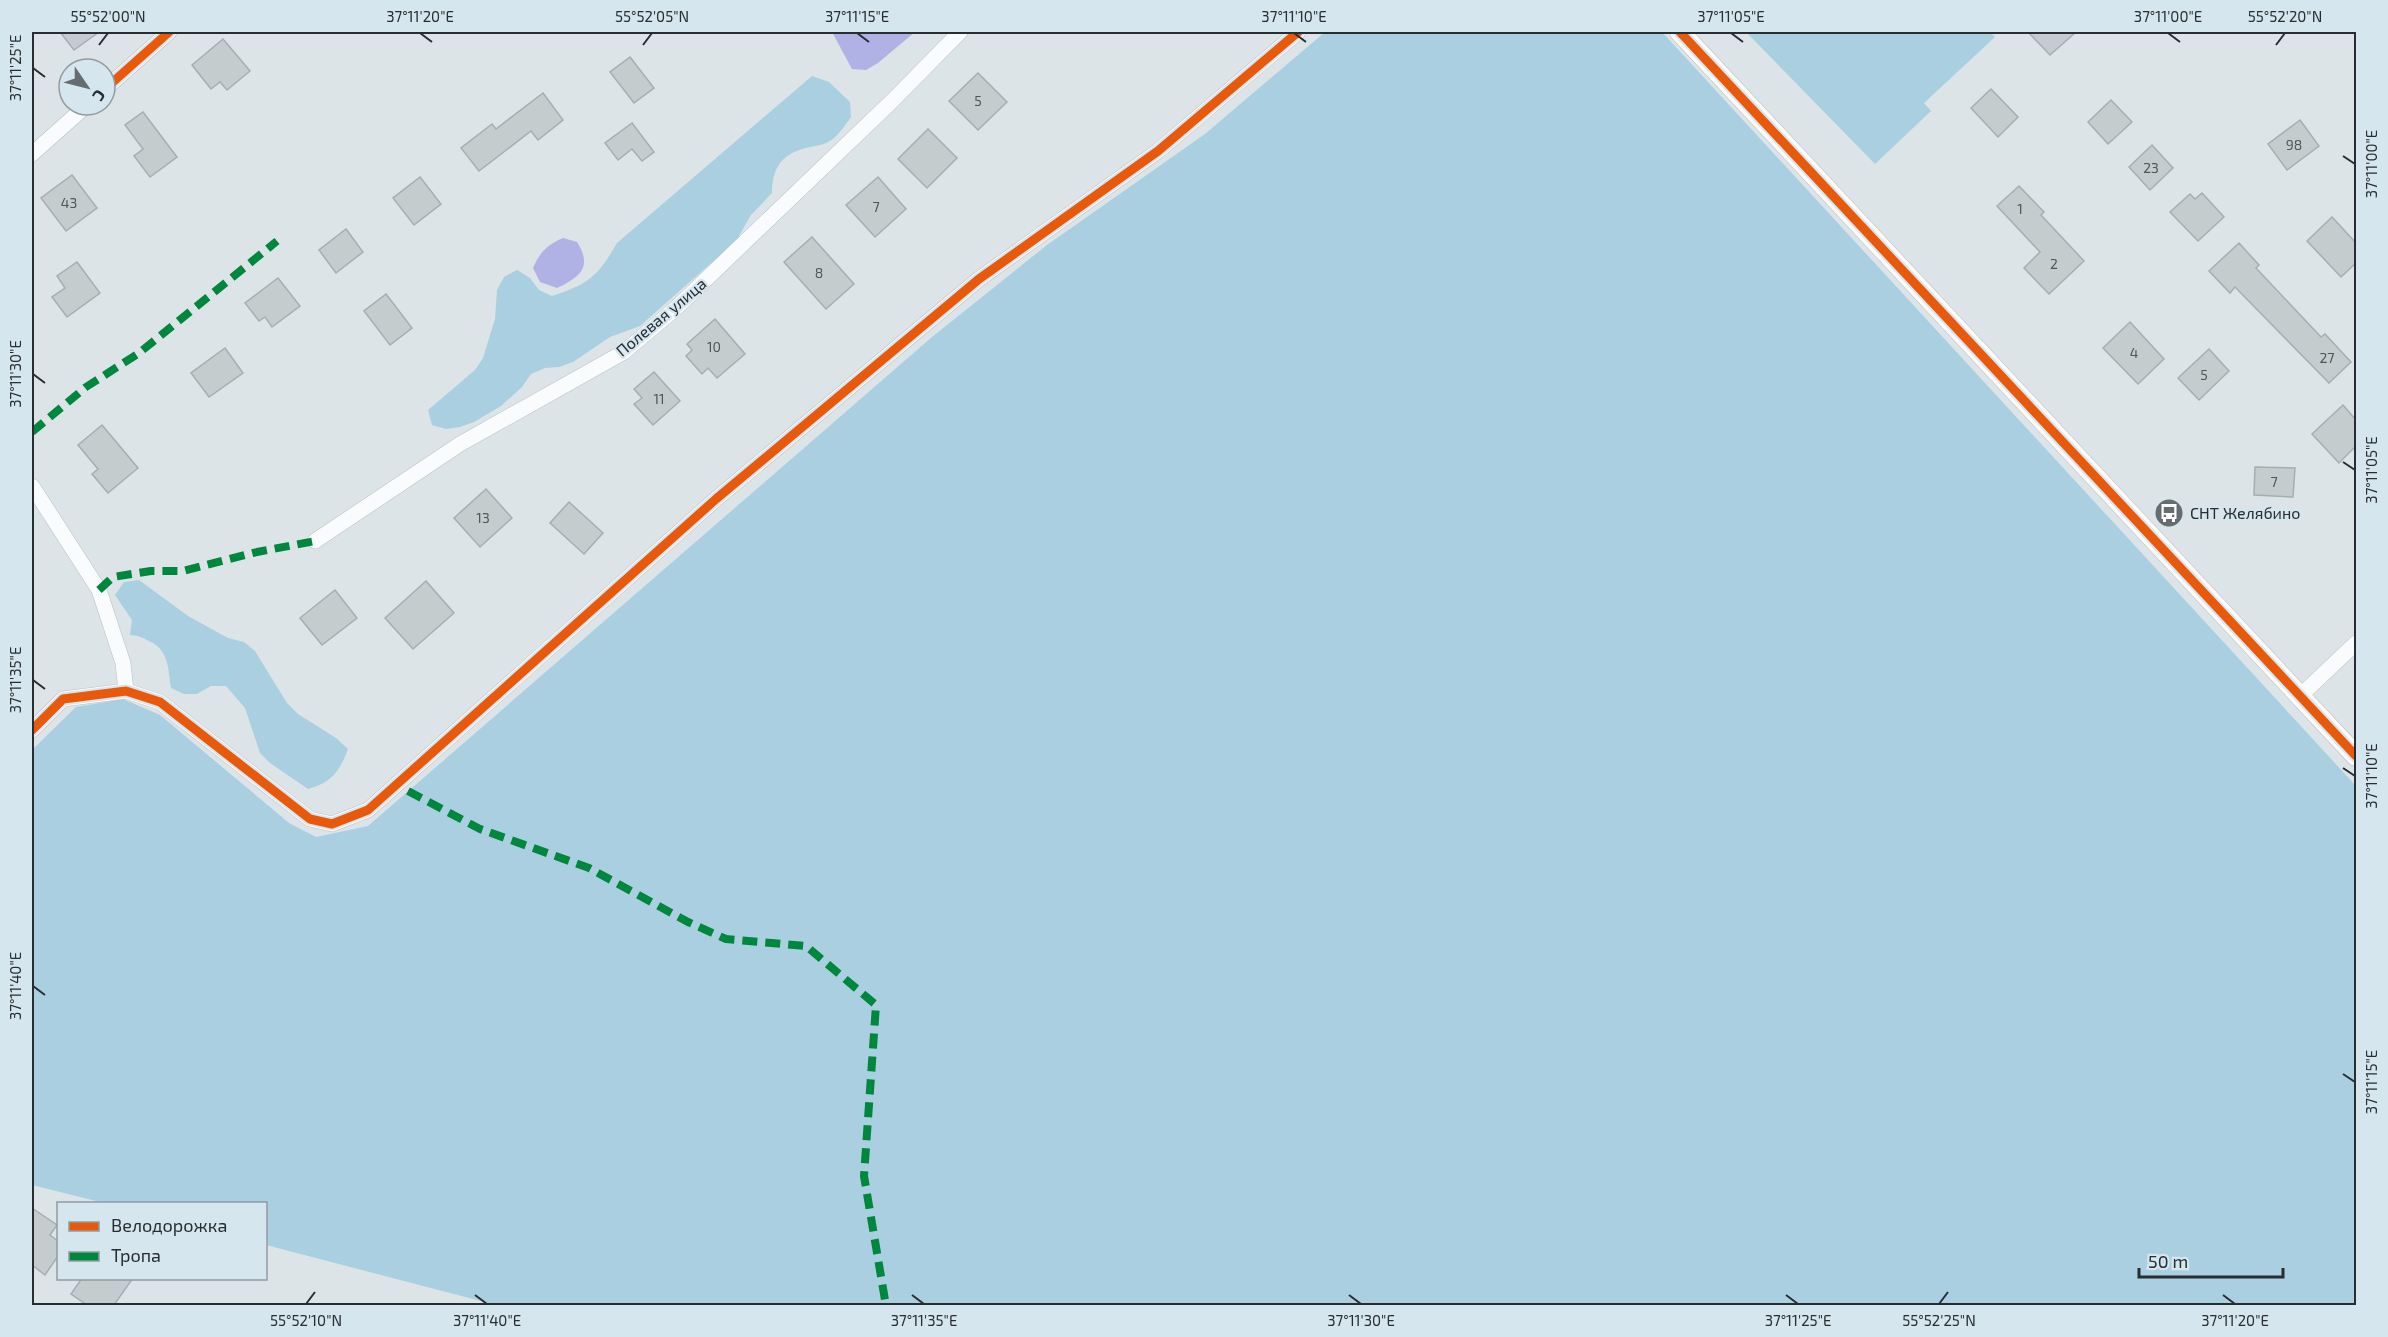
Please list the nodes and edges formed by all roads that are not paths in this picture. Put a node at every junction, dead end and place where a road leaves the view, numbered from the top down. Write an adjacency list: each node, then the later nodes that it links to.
1 (169, 32): 5 (street)
2 (960, 32): 9 (street, Полевая улица)
3 (1298, 32): 11 (street)
4 (1680, 32): 12 (street)
5 (117, 78)
6 (74, 117): 7 (street)
7 (32, 154)
8 (32, 486): 11 (street)
9 (315, 541)
10 (2356, 643): 12 (street)
11 (126, 691): 13 (street)
12 (2300, 696): 14 (street)
13 (32, 730)
14 (2356, 756)

